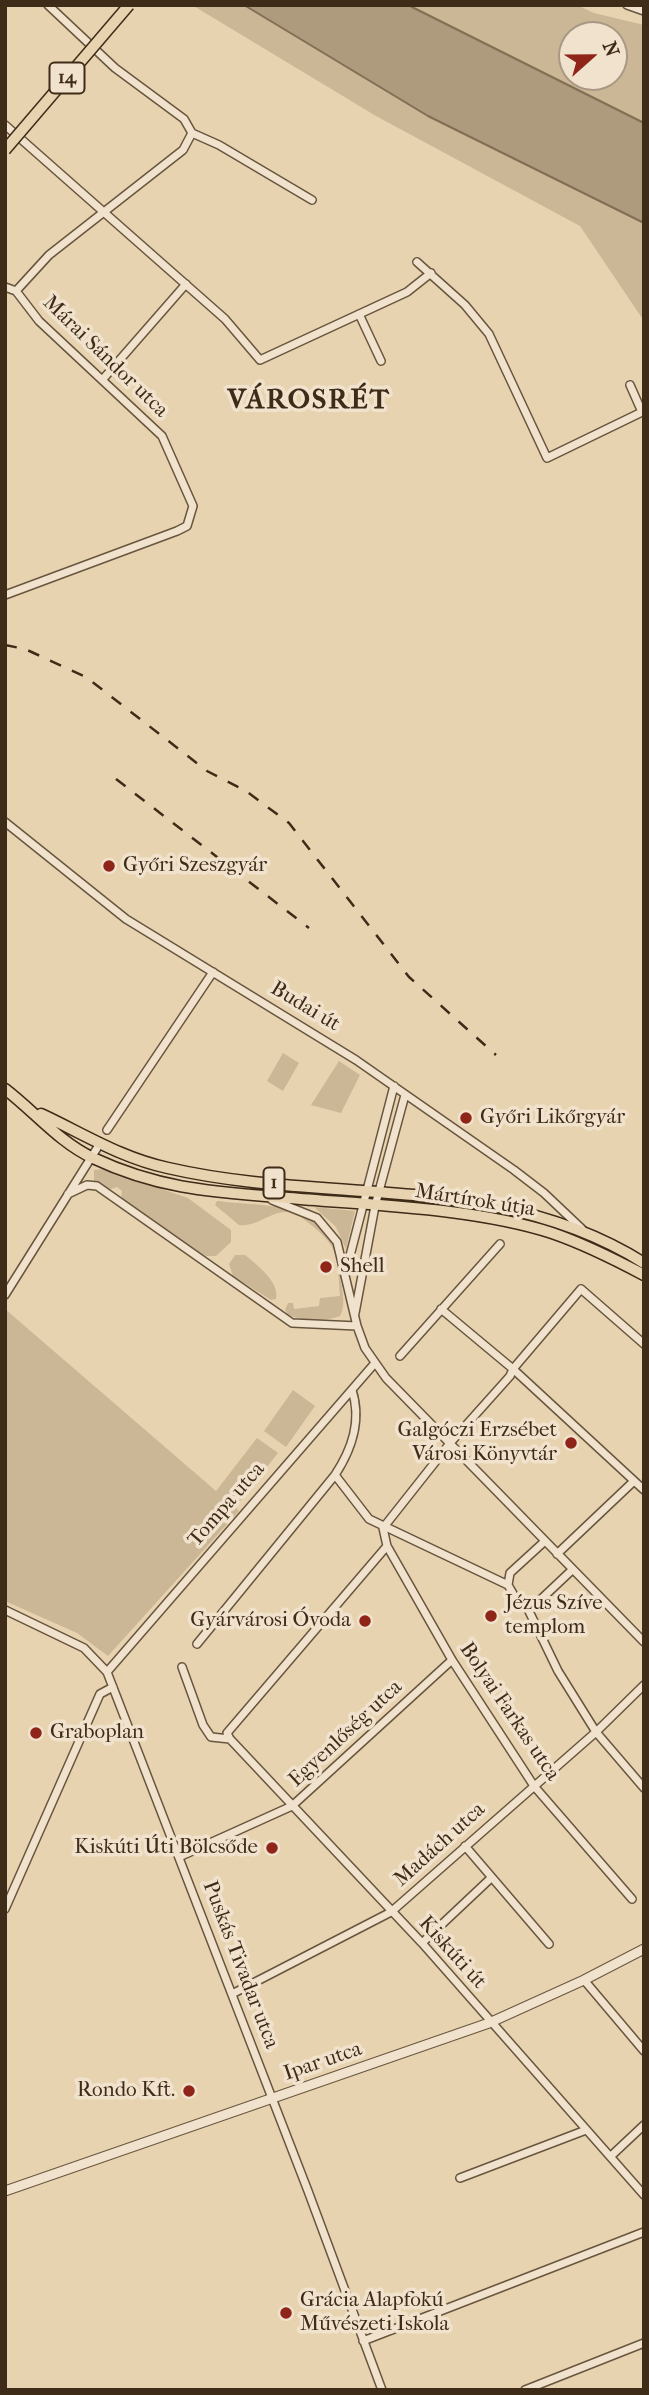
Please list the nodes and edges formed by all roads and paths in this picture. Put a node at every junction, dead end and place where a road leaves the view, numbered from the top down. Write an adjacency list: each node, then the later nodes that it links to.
1 (48, 5): 6 (street)
2 (129, 5): 7 (main road, 14, bridge)
3 (627, 5): 4 (street)
4 (644, 11)
5 (5, 125): 9 (street)
6 (192, 133): 8 (street); 9 (street)
7 (5, 150)
8 (312, 200)
9 (106, 211): 12 (street); 14 (street)
10 (417, 262): 11 (street)
11 (431, 273): 15 (street); 18 (street)
12 (186, 284): 15 (street); 17 (street)
13 (5, 287): 14 (street)
14 (16, 291): 17 (street, Márai Sándor utca)
15 (359, 314): 16 (street)
16 (381, 361)
17 (103, 379): 19 (street, Márai Sándor utca)
18 (630, 385)
19 (5, 596)
20 (5, 822): 21 (street, Budai út)
21 (213, 972): 22 (street, Budai út); 26 (street)
22 (394, 1086): 24 (street, Budai út); 29 (street)
23 (5, 1089): 25 (main road, 1)
24 (405, 1094): 30 (street); 35 (street, Budai út)
25 (32, 1110): 27 (main road, 1); 28 (main road, 1)
26 (107, 1130)
27 (99, 1145): 28 (street); 29 (main road, 1)
28 (92, 1157): 31 (street); 32 (main road, 1)
29 (365, 1190): 30 (main road, 1); 33 (street)
30 (379, 1192): 34 (street); 35 (main road, Mártírok útja / 1)
31 (68, 1195): 40 (street); 42 (street)
32 (258, 1196): 33 (main road, 1); 38 (street)
33 (362, 1204): 34 (main road, 1); 38 (street)
34 (375, 1206): 39 (main road, Mártírok útja / 1); 42 (street)
35 (582, 1229): 37 (main road, Mártírok útja / 1)
36 (500, 1244): 41 (street)
37 (644, 1263)
38 (345, 1272): 42 (street)
39 (644, 1275)
40 (5, 1295)
41 (441, 1309): 44 (street); 46 (street)
42 (356, 1321): 45 (street)
43 (644, 1344): 46 (street)
44 (400, 1356)
45 (375, 1363): 47 (street, Tompa utca); 48 (street)
46 (513, 1369): 48 (street); 50 (street)
47 (352, 1390): 49 (street); 64 (street, Tompa utca)
48 (451, 1442): 52 (street); 53 (street)
49 (335, 1475): 52 (street); 61 (street)
50 (634, 1481): 51 (street); 55 (street)
51 (644, 1490)
52 (383, 1528): 54 (street, Bolyai Farkas utca); 57 (street)
53 (545, 1541): 55 (street); 57 (street)
54 (387, 1546): 62 (street, Bolyai Farkas utca); 68 (street)
55 (557, 1554): 56 (street)
56 (572, 1570): 58 (street); 60 (street)
57 (508, 1585): 58 (street)
58 (526, 1605): 67 (street)
59 (5, 1610): 64 (street)
60 (644, 1642)
61 (197, 1644)
62 (452, 1660): 69 (street, Bolyai Farkas utca); 71 (street, Egyenlőség utca)
63 (182, 1667): 68 (street, Kiskúti út)
64 (107, 1672): 66 (street, Puskás Tivadar utca)
65 (644, 1685): 67 (street, Madách utca)
66 (113, 1687): 73 (street, Puskás Tivadar utca); 76 (street)
67 (596, 1732): 69 (street, Madách utca); 70 (street)
68 (228, 1736): 71 (street, Kiskúti út)
69 (534, 1786): 72 (street, Madách utca); 75 (street, Bolyai Farkas utca)
70 (644, 1788)
71 (292, 1807): 73 (street, Egyenlőség utca); 77 (street, Kiskúti út)
72 (465, 1846): 74 (street); 77 (street, Madách utca)
73 (179, 1857): 82 (street, Puskás Tivadar utca)
74 (491, 1878): 78 (street); 79 (street)
75 (632, 1899)
76 (5, 1909)
77 (390, 1912): 78 (street, Kiskúti út); 82 (street, Madách utca)
78 (422, 1943): 83 (street, Kiskúti út)
79 (549, 1944)
80 (644, 1949): 81 (street, Ipar utca)
81 (584, 1980): 83 (street, Ipar utca); 84 (street)
82 (232, 1994): 85 (street, Puskás Tivadar utca)
83 (489, 2023): 85 (street, Ipar utca); 87 (street, Kiskúti út)
84 (644, 2051)
85 (272, 2098): 90 (street, Ipar utca); 93 (street, Puskás Tivadar utca)
86 (644, 2125): 88 (street)
87 (586, 2130): 88 (street, Kiskúti út); 89 (street)
88 (611, 2156): 91 (street, Kiskúti út)
89 (460, 2178)
90 (5, 2190)
91 (644, 2195)
92 (644, 2232): 93 (street)
93 (363, 2341): 95 (street, Puskás Tivadar utca)
94 (644, 2343): 96 (street)
95 (382, 2390)
96 (525, 2390)

